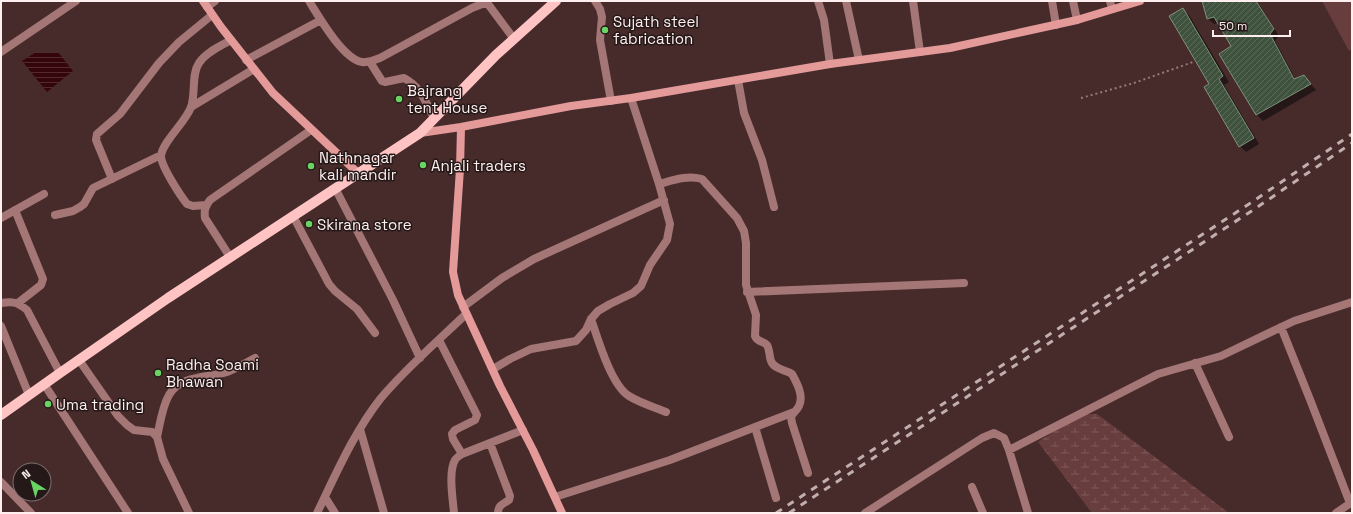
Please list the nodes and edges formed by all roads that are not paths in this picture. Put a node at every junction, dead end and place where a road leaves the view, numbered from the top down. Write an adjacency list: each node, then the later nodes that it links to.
1 (76, 1): 21 (street)
2 (215, 1): 13 (street)
3 (309, 1): 16 (street)
4 (556, 1): 19 (main road)
5 (595, 1): 30 (street)
6 (818, 1): 26 (street)
7 (846, 1): 24 (street)
8 (912, 1): 22 (street)
9 (1052, 1): 18 (street)
10 (1073, 1): 17 (street)
11 (1110, 1): 14 (street)
12 (1140, 1): 14 (main road)
13 (205, 4): 15 (main road)
14 (1112, 10): 17 (main road)
15 (212, 14): 20 (main road); 38 (street)
16 (321, 20): 23 (street); 25 (street)
17 (1077, 20): 18 (main road)
18 (1056, 25): 22 (main road)
19 (514, 39): 25 (street); 32 (main road)
20 (231, 40): 23 (main road); 31 (street)
21 (1, 52)
22 (920, 52): 24 (main road)
23 (246, 60): 27 (main road)
24 (859, 60): 26 (main road)
25 (370, 62): 32 (street)
26 (830, 64): 28 (main road)
27 (254, 70): 31 (street); 34 (main road)
28 (738, 80): 29 (main road); 44 (street)
29 (631, 98): 30 (main road); 39 (street)
30 (611, 101): 33 (main road)
31 (191, 107): 36 (street)
32 (434, 118): 35 (main road)
33 (461, 127): 35 (main road); 55 (main road)
34 (311, 130): 37 (main road); 43 (street)
35 (420, 133): 37 (main road)
36 (161, 155): 38 (street); 43 (street)
37 (358, 173): 40 (main road)
38 (112, 178): 46 (street)
39 (659, 184): 42 (street); 51 (street)
40 (335, 188): 47 (main road); 62 (street)
41 (44, 194): 45 (street)
42 (664, 200): 55 (street); 56 (street)
43 (206, 205): 49 (street)
44 (774, 207)
45 (15, 210): 48 (street); 54 (street)
46 (55, 215)
47 (293, 216): 49 (main road); 59 (street)
48 (1, 218)
49 (230, 257): 63 (main road)
50 (964, 283): 51 (street)
51 (747, 292): 70 (street)
52 (1352, 302): 58 (street)
53 (1, 303): 54 (street)
54 (18, 303): 66 (street)
55 (465, 310): 60 (street); 65 (main road)
56 (591, 319): 65 (street); 69 (street)
57 (1, 326): 68 (street)
58 (1281, 327): 64 (street); 86 (street)
59 (375, 333)
60 (439, 340): 62 (street); 79 (street)
61 (255, 358): 75 (street)
62 (420, 358): 73 (street)
63 (79, 360): 66 (main road); 75 (street)
64 (1194, 363): 76 (street); 78 (street)
65 (493, 369): 74 (main road)
66 (60, 373): 67 (main road)
67 (44, 384): 68 (main road); 88 (street)
68 (29, 395): 71 (main road)
69 (666, 412)
70 (794, 412): 72 (street); 80 (street)
71 (1, 415)
72 (755, 427): 84 (street); 85 (street)
73 (360, 429): 83 (street); 92 (street)
74 (523, 430): 77 (street); 84 (main road)
75 (157, 437): 89 (street)
76 (1229, 437)
77 (490, 443): 79 (street); 94 (street)
78 (1009, 450): 96 (street); 98 (street)
79 (462, 454): 93 (street)
80 (808, 473)
81 (1, 482): 87 (street)
82 (972, 487): 97 (street)
83 (325, 497): 90 (street); 91 (street)
84 (555, 497): 95 (main road)
85 (776, 498)
86 (1351, 503): 99 (street)
87 (31, 513)
88 (128, 513)
89 (188, 513)
90 (317, 513)
91 (334, 513)
92 (384, 513)
93 (454, 513)
94 (498, 513)
95 (562, 513)
96 (864, 513)
97 (983, 513)
98 (1028, 513)
99 (1336, 513)

